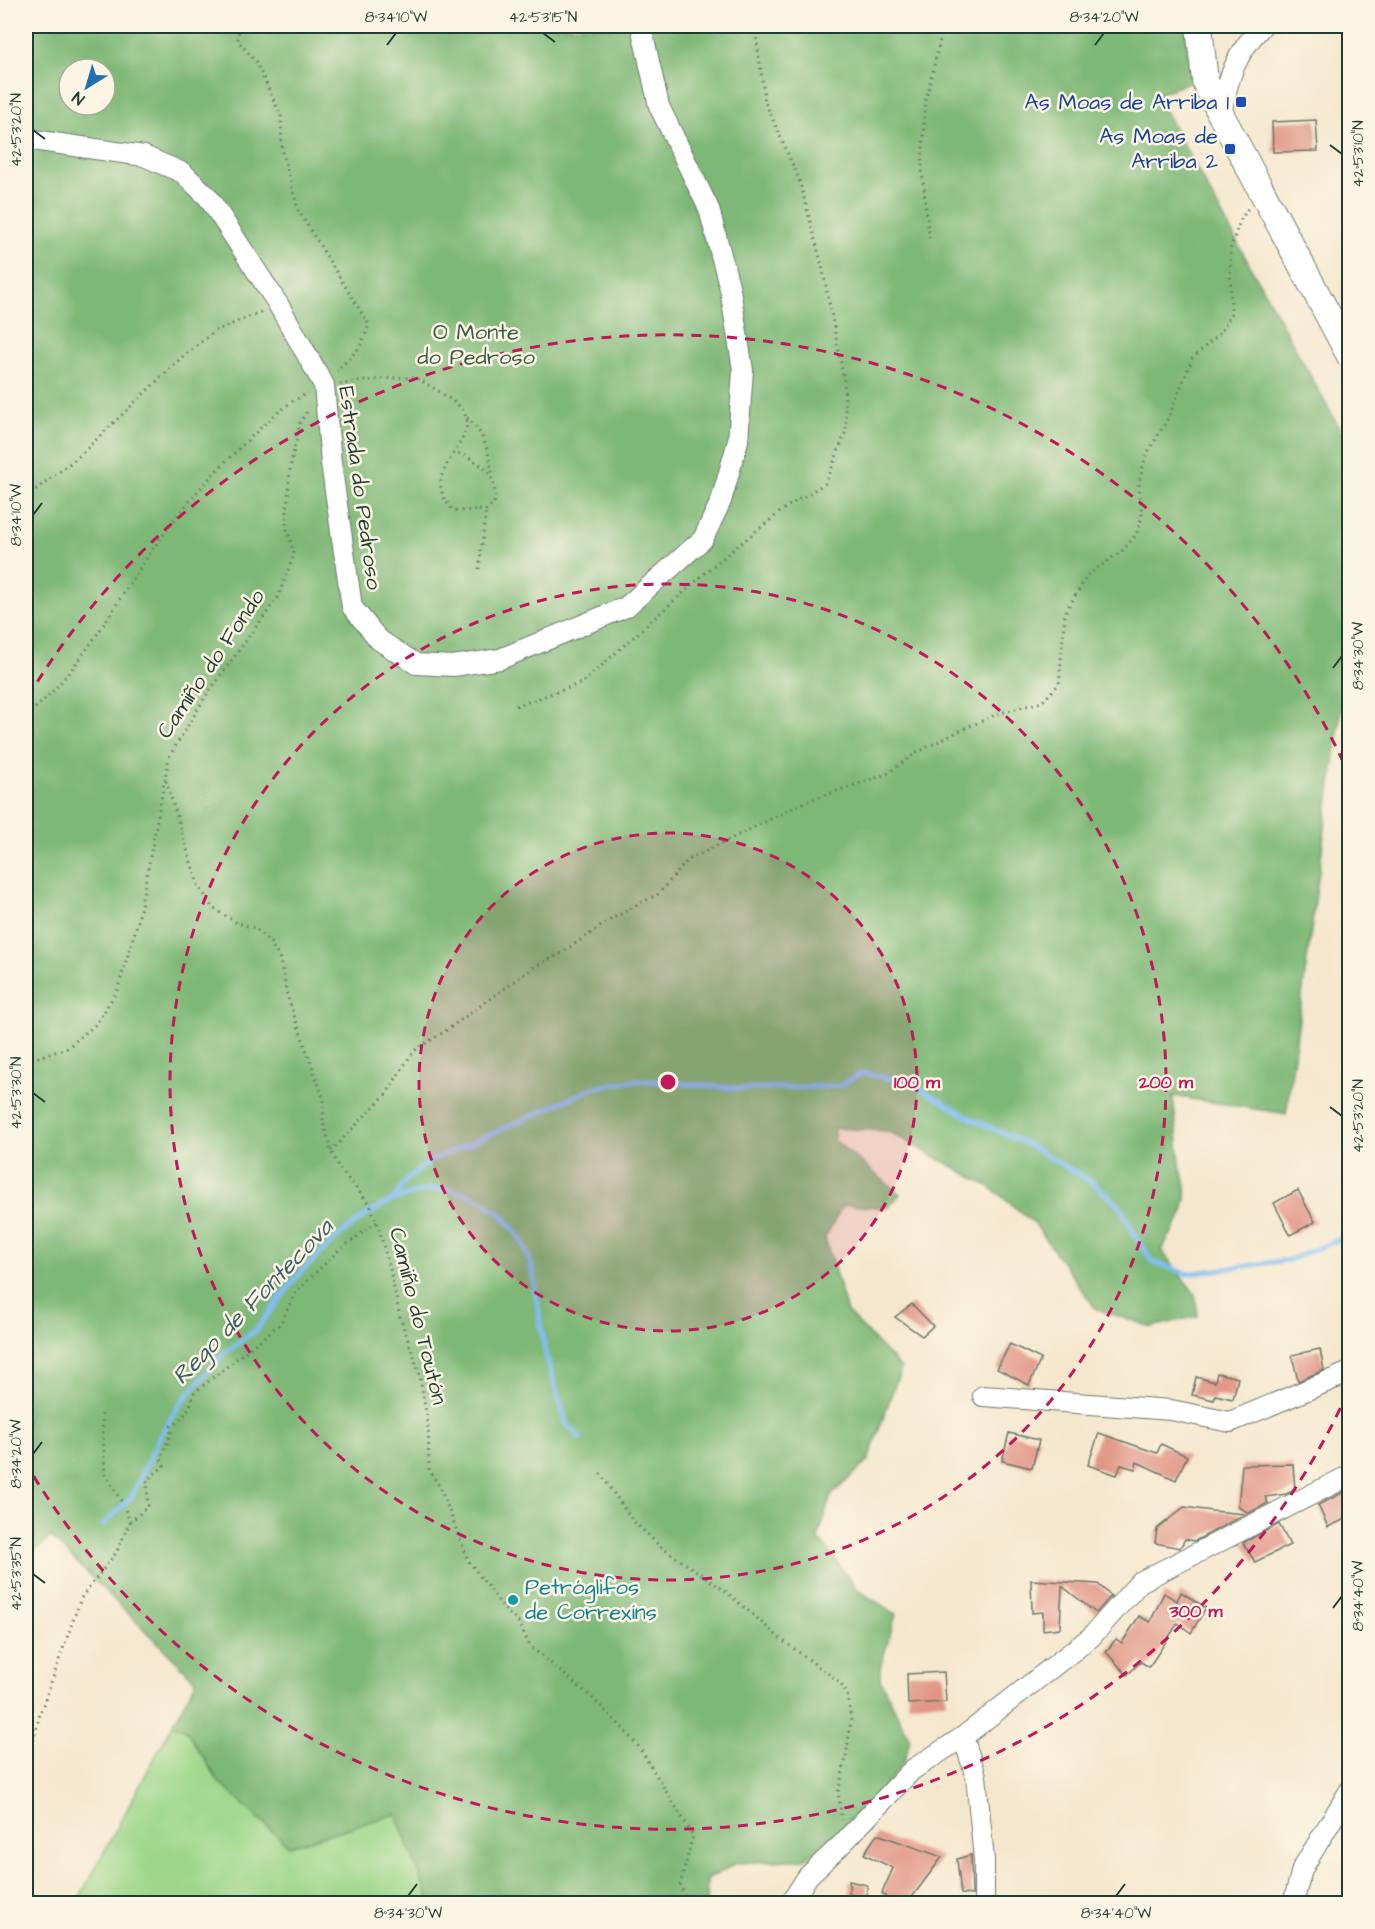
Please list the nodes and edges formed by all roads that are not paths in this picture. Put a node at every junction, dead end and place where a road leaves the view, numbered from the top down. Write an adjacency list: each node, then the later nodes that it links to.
1 (641, 26): 5 (street, Estrada do Pedroso)
2 (1199, 26): 4 (street)
3 (1262, 26): 4 (street)
4 (1221, 115): 6 (street)
5 (26, 139)
6 (1350, 356)
7 (1350, 1372): 8 (street)
8 (983, 1396)
9 (1350, 1475): 10 (street)
10 (963, 1737): 12 (street); 13 (street)
11 (1350, 1790): 14 (street)
12 (790, 1904)
13 (984, 1904)
14 (1293, 1904)

